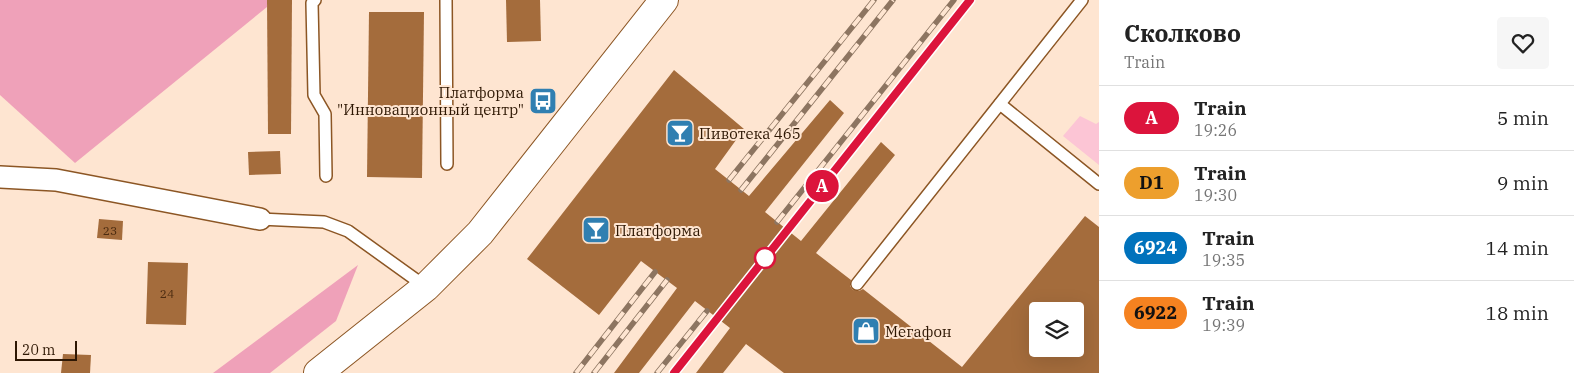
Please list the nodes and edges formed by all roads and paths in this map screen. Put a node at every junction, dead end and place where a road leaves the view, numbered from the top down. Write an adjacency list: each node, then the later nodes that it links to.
1 (315, 0): 7 (lane)
2 (446, 0): 6 (lane)
3 (1082, 0): 5 (lane)
4 (658, 2): 12 (street)
5 (1000, 104): 9 (lane); 11 (lane)
6 (447, 164)
7 (326, 176)
8 (0, 177): 10 (street)
9 (1099, 184)
10 (260, 220): 12 (lane)
11 (857, 284)
12 (426, 287): 13 (street)
13 (318, 373)

